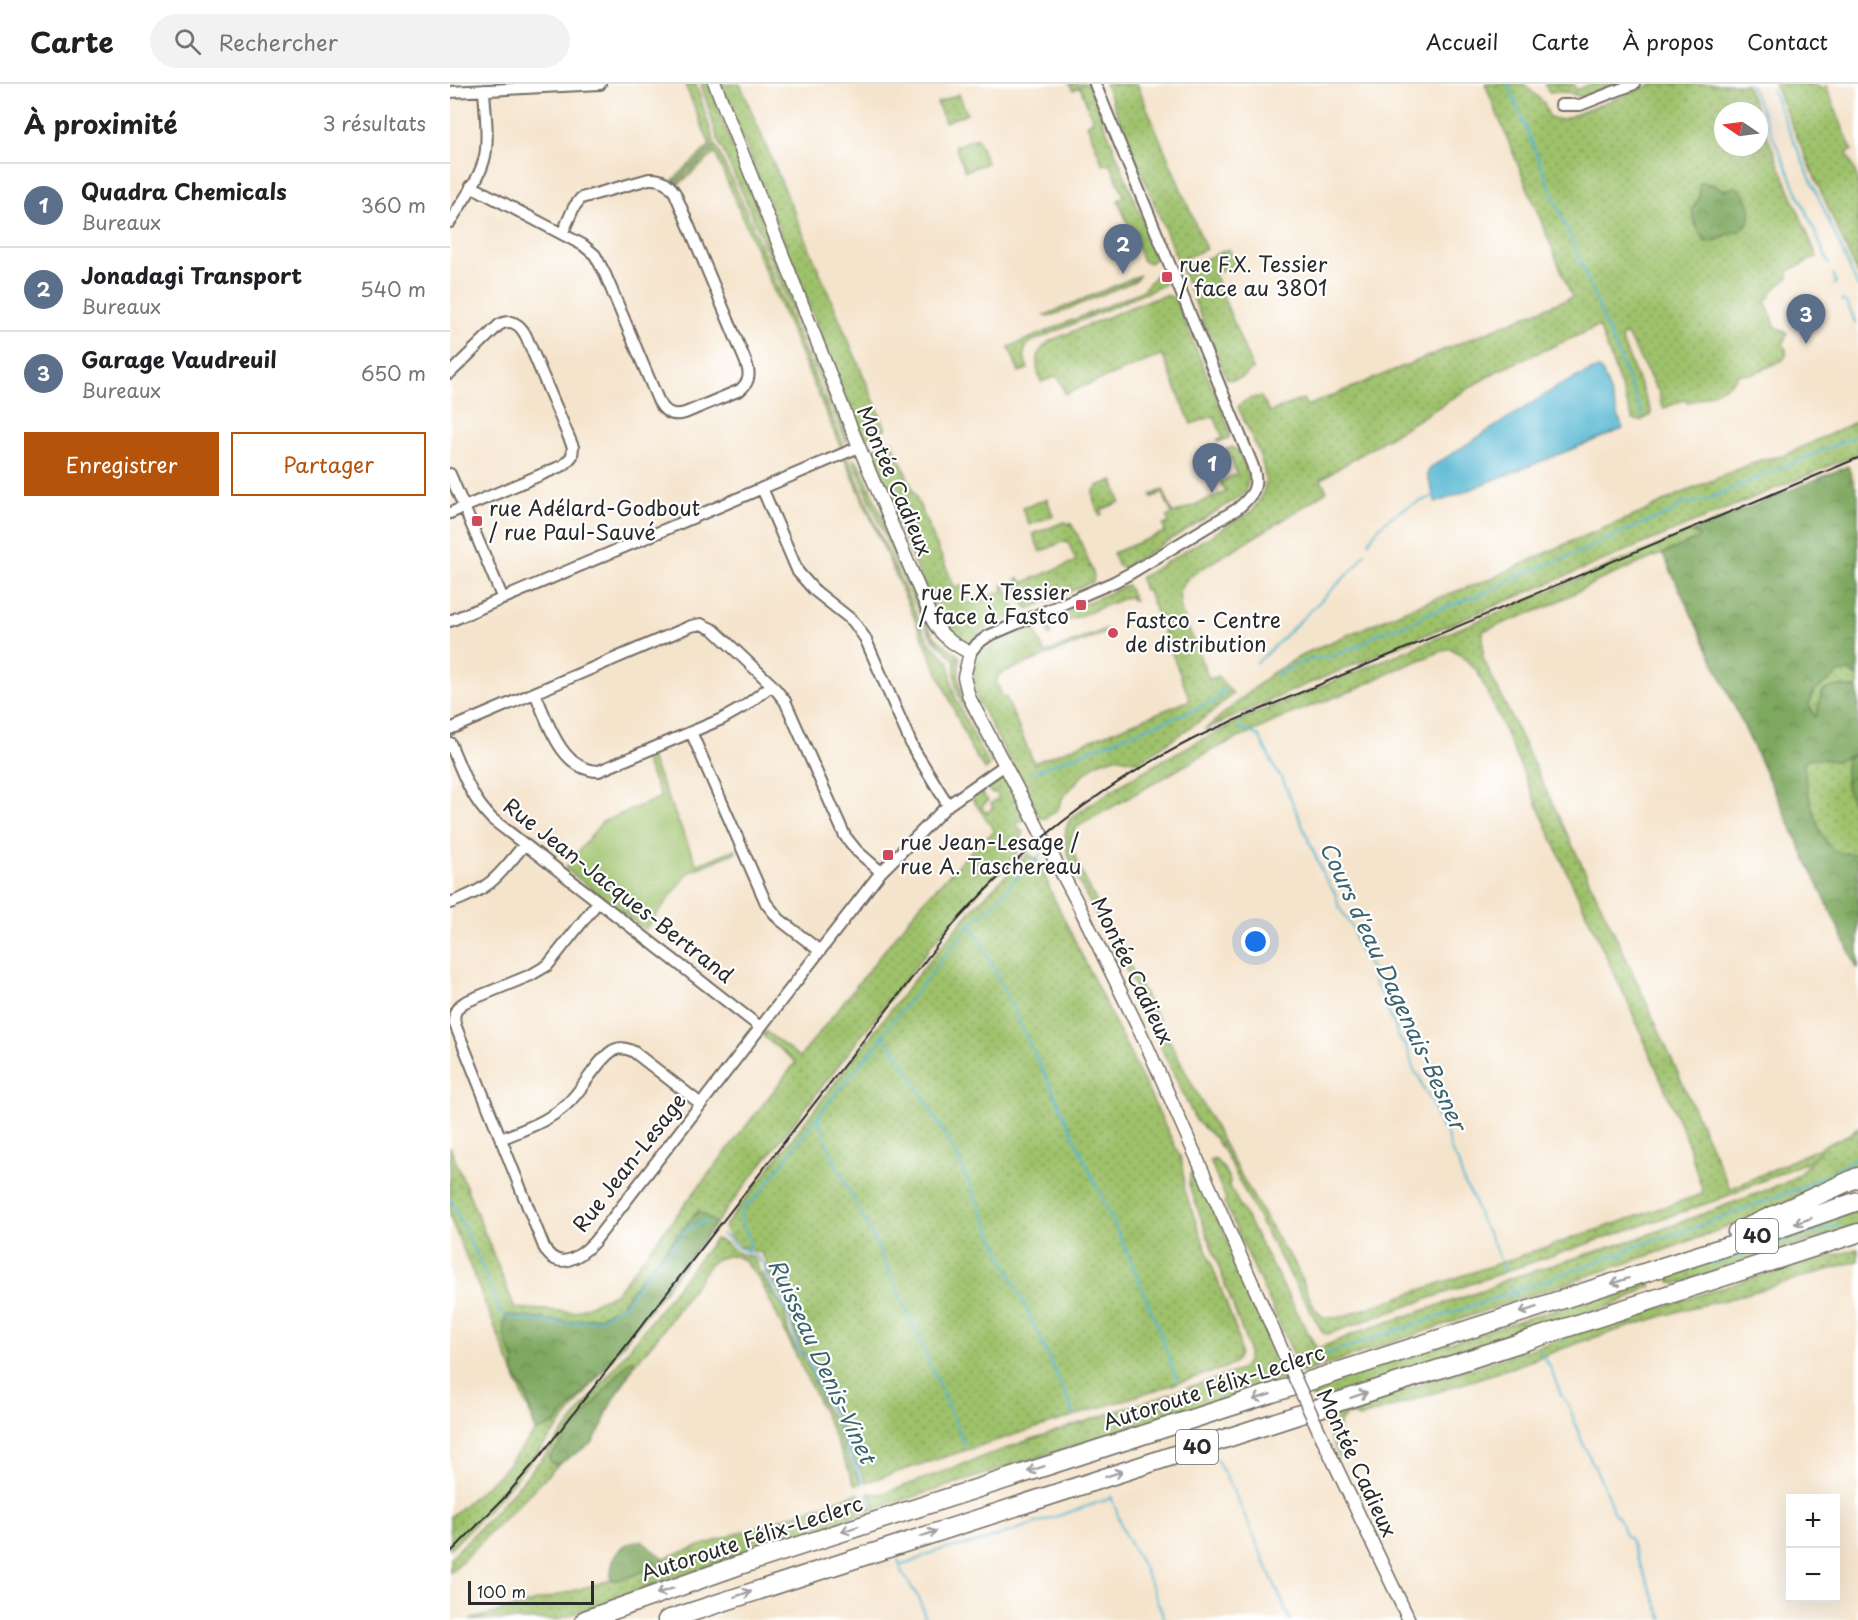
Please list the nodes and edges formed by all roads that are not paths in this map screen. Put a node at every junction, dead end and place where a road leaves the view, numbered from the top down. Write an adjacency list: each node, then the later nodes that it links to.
1 (592, 84): 5 (street)
2 (715, 84): 12 (street, Montée Cadieux)
3 (1095, 84): 19 (street)
4 (1634, 84): 7 (street)
5 (484, 90): 6 (street); 8 (street)
6 (450, 92)
7 (1561, 105)
8 (471, 186): 9 (street); 10 (street)
9 (450, 222)
10 (562, 234): 10 (street)
11 (450, 373): 15 (street)
12 (859, 447): 14 (street); 19 (street, Montée Cadieux)
13 (450, 474): 15 (street)
14 (762, 488): 17 (street); 26 (street)
15 (464, 508): 16 (street); 17 (street)
16 (450, 513)
17 (503, 599): 18 (street)
18 (450, 621)
19 (970, 653): 25 (street, Montée Cadieux)
20 (772, 685): 21 (street); 23 (street); 28 (street)
21 (535, 693): 22 (street); 23 (street)
22 (450, 729)
23 (691, 732): 31 (street)
24 (450, 743): 27 (street, Rue Jean-Jacques-Bertrand)
25 (1005, 765): 26 (street, Rue Jean-Lesage); 41 (street, Montée Cadieux, bridge)
26 (948, 805): 28 (street, Rue Jean-Lesage)
27 (524, 845): 29 (street, Rue Jean-Jacques-Bertrand); 30 (street)
28 (880, 872): 31 (street, Rue Jean-Lesage)
29 (598, 902): 32 (street, Rue Jean-Jacques-Bertrand); 34 (street, Rue Jean-Lesage)
30 (450, 903)
31 (819, 951): 32 (street, Rue Jean-Lesage)
32 (760, 1027): 33 (street, Rue Jean-Lesage)
33 (701, 1104): 34 (street); 34 (street, Rue Jean-Lesage)
34 (501, 1139)
35 (1858, 1177): 38 (highway)
36 (1858, 1201): 38 (highway, Autoroute Félix-Leclerc / 40, one-way to 38)
37 (1858, 1233): 40 (highway, 40, one-way to 37)
38 (1656, 1269): 39 (highway, Autoroute Félix-Leclerc / 40, one-way to 39)
39 (585, 1620)
40 (668, 1620)
41 (1409, 1620)

